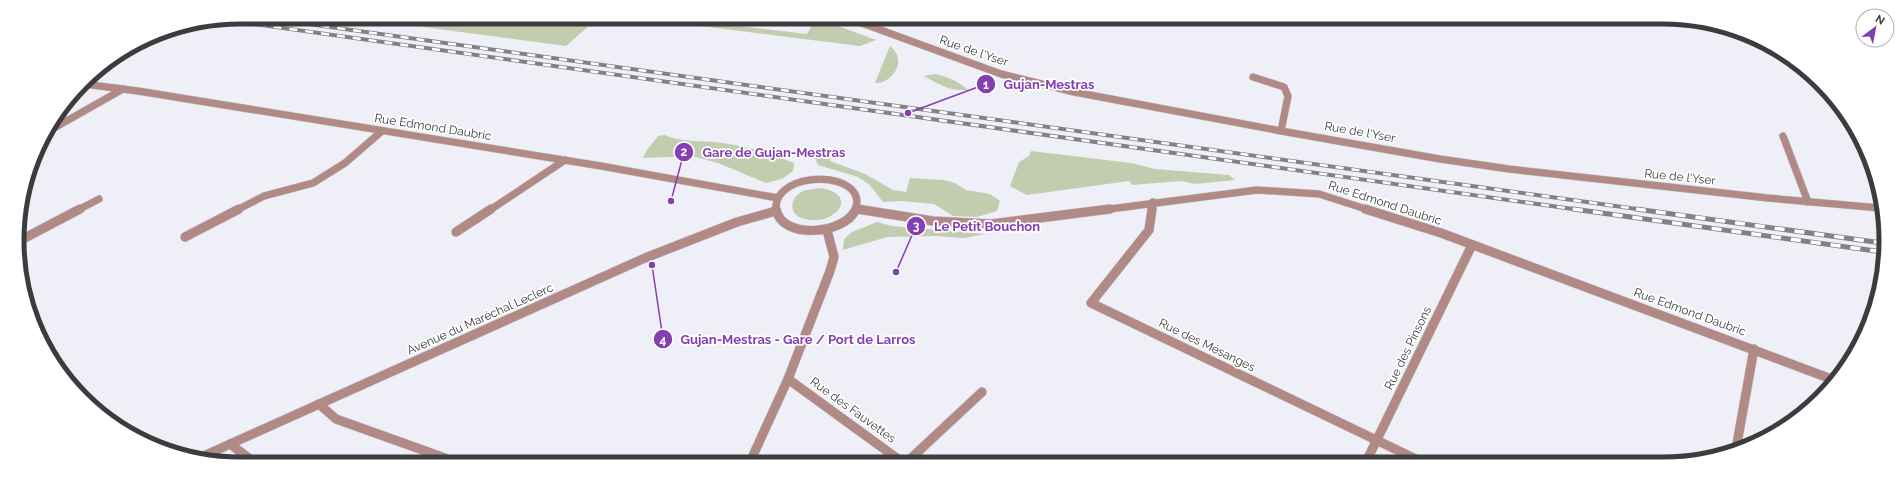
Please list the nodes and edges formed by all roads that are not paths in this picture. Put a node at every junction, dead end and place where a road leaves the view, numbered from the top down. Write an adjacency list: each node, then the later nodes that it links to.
1 (864, 24): 7 (street, Rue de l'Yser)
2 (1253, 77): 7 (street)
3 (90, 85): 4 (street, Rue Edmond Daubric)
4 (123, 89): 5 (street); 6 (street, Rue Edmond Daubric)
5 (56, 128)
6 (382, 131): 9 (street, Rue Edmond Daubric); 19 (street)
7 (1281, 131): 13 (street, Rue de l'Yser)
8 (1783, 136): 13 (street)
9 (565, 160): 10 (street, Rue Edmond Daubric); 18 (street)
10 (778, 198): 15 (street); 16 (street)
11 (99, 199): 20 (street)
12 (1153, 202): 15 (street, Rue Edmond Daubric); 21 (street, Rue Edmond Daubric); 27 (street, Rue des Mésanges)
13 (1808, 202): 14 (street, Rue de l'Yser)
14 (1876, 208)
15 (857, 209): 17 (street)
16 (776, 211): 17 (street); 26 (street, Avenue du Maréchal Leclerc)
17 (826, 230): 24 (street)
18 (456, 232)
19 (185, 237)
20 (24, 238)
21 (1472, 245): 22 (street, Rue Edmond Daubric); 27 (street, Rue des Pinsons)
22 (1754, 348): 23 (street, Rue Edmond Daubric); 29 (street)
23 (1829, 378)
24 (788, 379): 33 (street); 34 (street, Rue des Fauvettes)
25 (982, 392): 35 (street)
26 (319, 404): 28 (street, Avenue du Maréchal Leclerc); 32 (street)
27 (1376, 441): 36 (street, Rue des Pinsons); 37 (street, Rue des Mésanges)
28 (230, 444): 30 (street, Avenue du Maréchal Leclerc); 31 (street)
29 (1737, 444)
30 (207, 454)
31 (247, 457)
32 (442, 457)
33 (752, 457)
34 (895, 457)
35 (911, 457)
36 (1368, 457)
37 (1411, 457)

